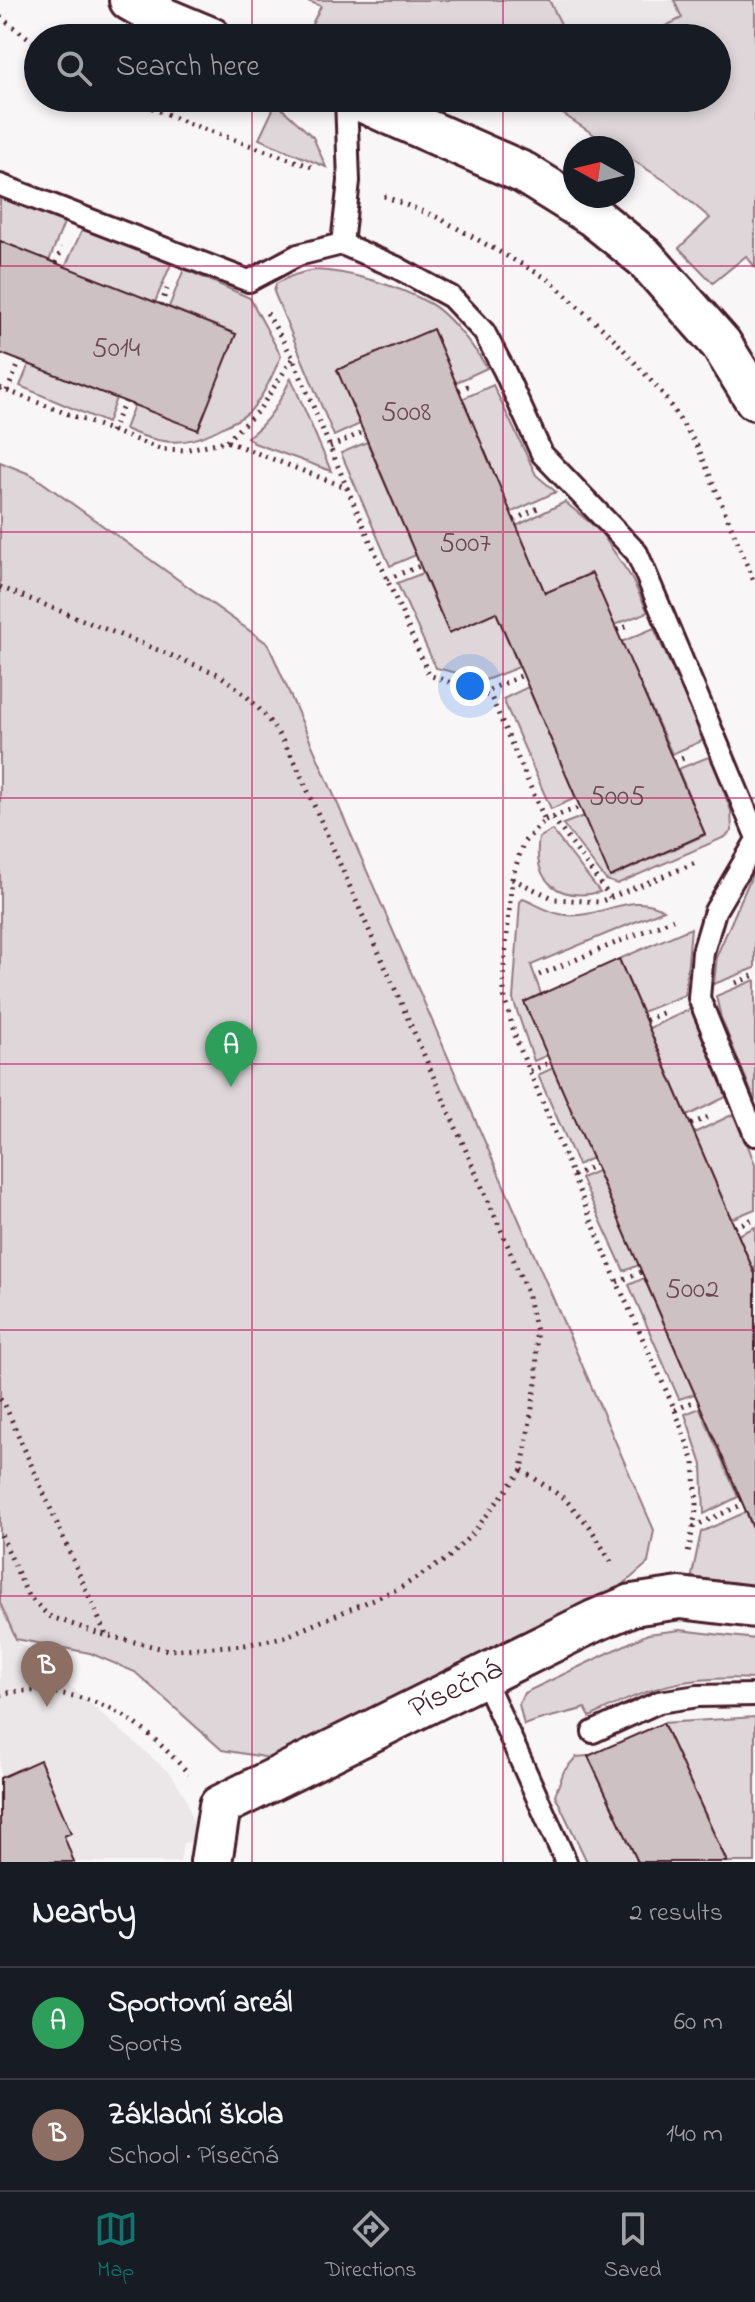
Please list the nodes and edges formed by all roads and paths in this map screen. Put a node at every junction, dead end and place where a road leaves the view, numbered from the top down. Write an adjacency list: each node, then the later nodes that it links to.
1 (130, 0): 3 (street)
2 (0, 17): 4 (path)
3 (178, 24)
4 (24, 35)
5 (347, 112): 8 (lane)
6 (386, 112): 14 (street)
7 (0, 185): 9 (lane)
8 (342, 244): 9 (lane); 31 (lane)
9 (249, 281): 10 (path)
10 (293, 358): 18 (path); 19 (path)
11 (20, 361): 13 (path)
12 (0, 388): 13 (path)
13 (7, 391): 16 (path)
14 (755, 399)
15 (125, 402): 16 (path)
16 (111, 432): 18 (path)
17 (363, 432): 19 (path)
18 (226, 441): 20 (path)
19 (330, 447): 20 (path)
20 (347, 488): 23 (path)
21 (420, 566): 23 (path)
22 (751, 574): 24 (path)
23 (387, 579): 27 (path)
24 (755, 584)
25 (0, 587): 50 (path)
26 (523, 675): 27 (path)
27 (481, 694): 30 (path)
28 (580, 807): 29 (path)
29 (553, 818): 30 (path); 35 (path)
30 (545, 820): 34 (path)
31 (755, 833)
32 (755, 843): 36 (lane)
33 (712, 857): 35 (path)
34 (512, 879): 35 (path); 39 (path)
35 (610, 897)
36 (722, 898): 37 (path); 40 (lane)
37 (539, 975)
38 (551, 1062): 39 (path)
39 (530, 1071): 42 (path)
40 (755, 1135)
41 (595, 1165): 42 (path)
42 (573, 1176): 46 (path)
43 (755, 1218): 44 (path)
44 (735, 1227)
45 (641, 1272): 46 (path)
46 (617, 1282): 49 (path)
47 (0, 1399): 57 (path)
48 (697, 1400): 49 (path)
49 (675, 1410): 52 (path)
50 (522, 1470): 55 (path); 57 (path)
51 (741, 1505): 52 (path)
52 (693, 1527): 54 (path)
53 (0, 1532): 57 (path)
54 (680, 1598): 55 (street, Písečná); 56 (street, Písečná)
55 (636, 1605): 58 (street, Písečná)
56 (755, 1607)
57 (107, 1636)
58 (483, 1676): 62 (street, Písečná); 64 (lane)
59 (0, 1695): 62 (path)
60 (755, 1695): 61 (lane)
61 (593, 1732)
62 (220, 1806): 63 (street)
63 (211, 1862)
64 (566, 1862)

